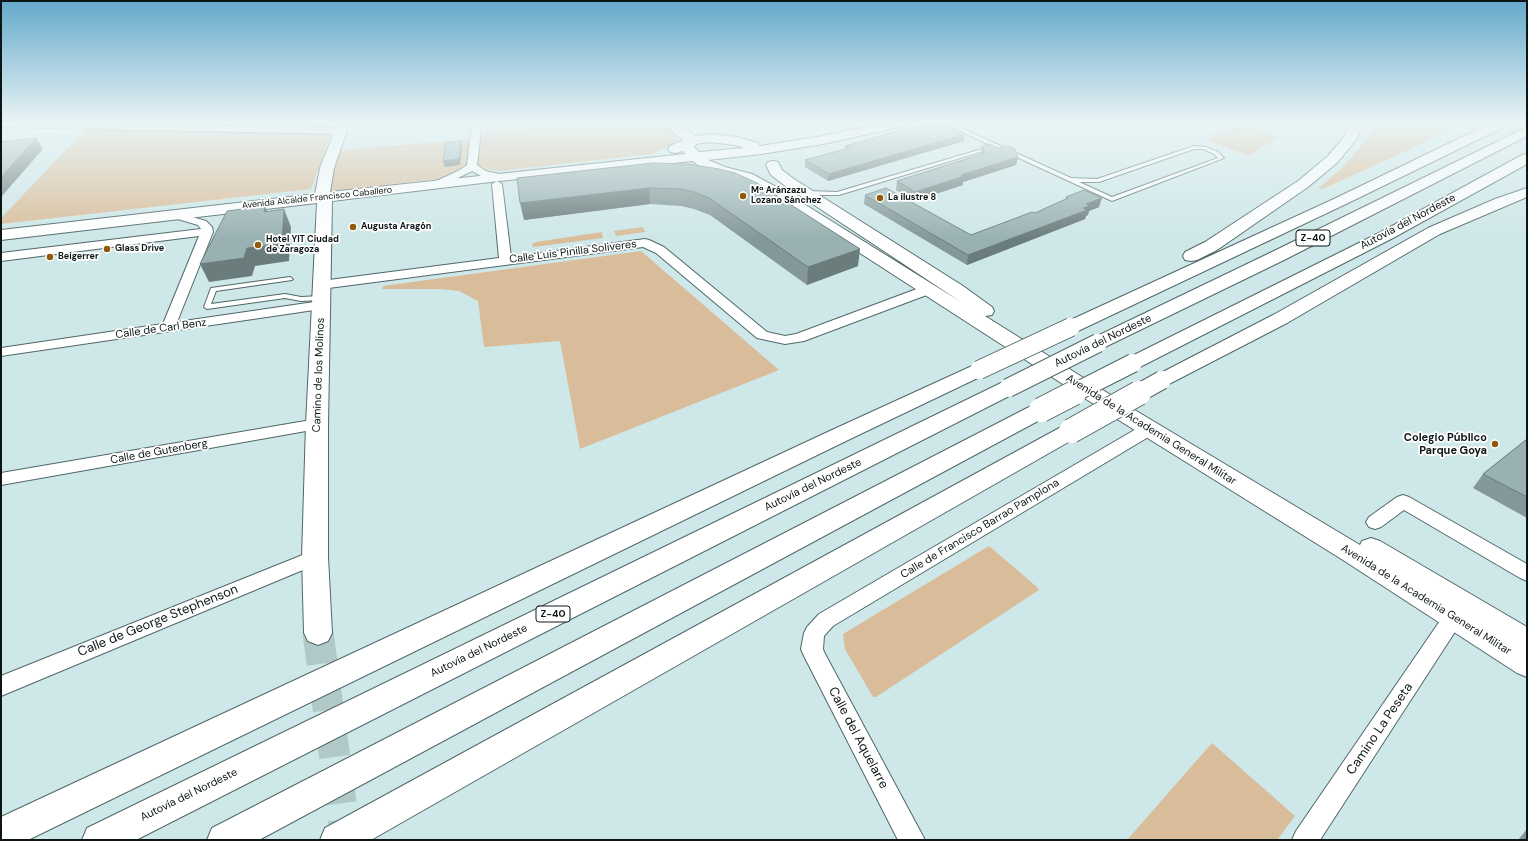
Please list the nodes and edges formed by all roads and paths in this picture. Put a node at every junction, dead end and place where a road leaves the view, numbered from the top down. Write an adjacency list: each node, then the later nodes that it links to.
1 (329, 161): 23 (main road, Camino de los Molinos)
2 (473, 161): 16 (street)
3 (639, 161): 15 (main road, Avenida Alcalde Francisco Caballero)
4 (705, 161): 17 (main road, Avenida de la Academia General Militar)
5 (761, 161): 17 (main road)
6 (768, 161): 24 (main road, Avenida de la Academia General Militar)
7 (951, 161): 24 (lane)
8 (1030, 161): 19 (lane)
9 (1153, 161): 19 (lane)
10 (1212, 161): 19 (lane)
11 (1330, 161): 34 (main road)
12 (1422, 161): 34 (main road)
13 (1467, 161): 50 (main road, Autovía del Nordeste / Z-40, bridge)
14 (1521, 161): 51 (main road, Autovía del Nordeste / Z-40, bridge)
15 (632, 163): 17 (main road, Avenida Alcalde Francisco Caballero); 20 (main road, Avenida Alcalde Francisco Caballero)
16 (472, 166): 20 (street); 21 (street)
17 (727, 172): 32 (main road, Avenida de la Academia General Militar)
18 (1527, 179): 26 (main road)
19 (1071, 180)
20 (498, 181): 21 (main road, Avenida Alcalde Francisco Caballero); 30 (street)
21 (436, 185): 23 (main road, Avenida Alcalde Francisco Caballero)
22 (1527, 192): 26 (main road)
23 (324, 198): 25 (main road, Avenida Alcalde Francisco Caballero); 33 (main road, Camino de los Molinos)
24 (833, 201): 46 (main road, Avenida de la Academia General Militar)
25 (175, 215): 27 (street); 28 (main road, Avenida Alcalde Francisco Caballero)
26 (1434, 230): 52 (main road, bridge)
27 (207, 232): 29 (street); 35 (street)
28 (1, 235)
29 (1, 257)
30 (505, 260): 32 (street, Calle Luis Pinilla Soliveres); 33 (street, Calle Luis Pinilla Soliveres)
31 (290, 279): 33 (lane)
32 (927, 290): 38 (main road, Avenida de la Academia General Militar)
33 (321, 296): 35 (street, Calle de Carl Benz); 37 (main road, Camino de los Molinos)
34 (1097, 315): 49 (main road, bridge)
35 (168, 328): 36 (street, Calle de Carl Benz)
36 (1, 352)
37 (317, 424): 39 (street, Calle de Gutenberg); 41 (main road, Camino de los Molinos)
38 (1149, 429): 43 (main road, Avenida de la Academia General Militar); 45 (street, Calle de Francisco Barrao Pamplona)
39 (1, 479)
40 (1375, 522): 42 (street)
41 (315, 556): 44 (main road, Camino de los Molinos); 48 (street, Calle de George Stephenson)
42 (1527, 573)
43 (1454, 618): 47 (main road, Avenida de la Academia General Militar); 54 (street, Camino La Peseta)
44 (318, 633)
45 (814, 633): 53 (street, Calle del Aquelarre)
46 (1527, 642)
47 (1527, 664)
48 (1, 686)
49 (1, 835)
50 (98, 840)
51 (224, 840)
52 (337, 840)
53 (912, 840)
54 (1305, 840)

